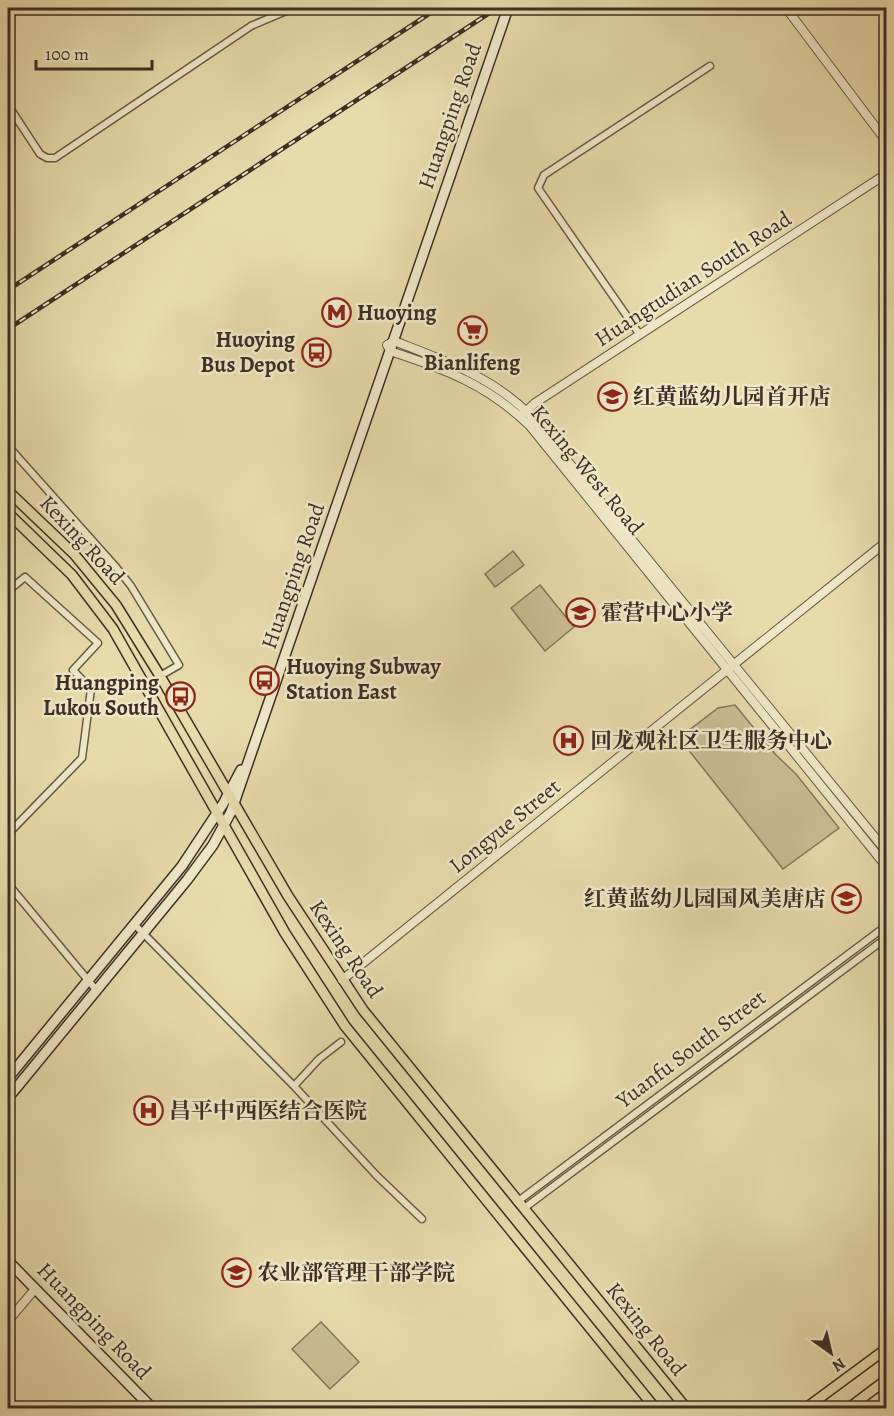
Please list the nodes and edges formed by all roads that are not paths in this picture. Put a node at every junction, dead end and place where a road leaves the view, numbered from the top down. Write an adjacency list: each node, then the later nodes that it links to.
1 (293, 8): 6 (street)
2 (503, 8): 10 (main road, Huangping Road)
3 (508, 8): 10 (main road, Huangping Road)
4 (786, 8): 7 (street)
5 (710, 66): 9 (street)
6 (8, 105)
7 (886, 141)
8 (886, 174): 9 (street, Huangtudian South Road)
9 (640, 334): 11 (street, Huangtudian South Road)
10 (390, 346): 11 (street, Kexing West Road); 19 (main road, Huangping Road); 20 (main road, Huangping Road)
11 (523, 414): 17 (street, Kexing West Road)
12 (8, 446): 18 (street)
13 (8, 491): 18 (main road, Kexing Road)
14 (8, 513): 21 (main road, Kexing Road)
15 (886, 542): 17 (street, Longyue Street)
16 (8, 591): 23 (street)
17 (731, 667): 24 (street, Kexing West Road); 25 (street, Kexing West Road); 31 (street, Longyue Street)
18 (160, 676): 19 (main road, Kexing Road)
19 (229, 794): 20 (main road, Kexing Road); 21 (main road, Huangping Road)
20 (234, 804): 22 (main road, Huangping Road); 31 (main road, Kexing Road)
21 (217, 814): 22 (main road, Kexing Road); 27 (main road, Huangping Road)
22 (224, 826): 29 (main road, Huangping Road); 46 (main road, Kexing Road)
23 (8, 834)
24 (886, 851)
25 (886, 866)
26 (8, 884): 32 (street)
27 (134, 924): 29 (street); 32 (main road, Huangping Road)
28 (886, 926): 38 (street, Yuanfu South Street)
29 (144, 934): 33 (main road, Huangping Road); 36 (street)
30 (886, 938): 38 (street, Yuanfu South Street)
31 (342, 980): 38 (main road, Kexing Road)
32 (88, 981): 33 (street); 35 (main road, Huangping Road)
33 (97, 991): 37 (main road, Huangping Road)
34 (341, 1042): 36 (street)
35 (8, 1078)
36 (294, 1086): 39 (street)
37 (8, 1098)
38 (520, 1205): 47 (main road, Kexing Road)
39 (422, 1219)
40 (8, 1261): 41 (main road, Huangping Road)
41 (35, 1289): 42 (street); 45 (main road, Huangping Road)
42 (8, 1321)
43 (886, 1349): 48 (main road)
44 (886, 1380): 49 (main road)
45 (152, 1408)
46 (655, 1408)
47 (686, 1408)
48 (806, 1408)
49 (849, 1408)

